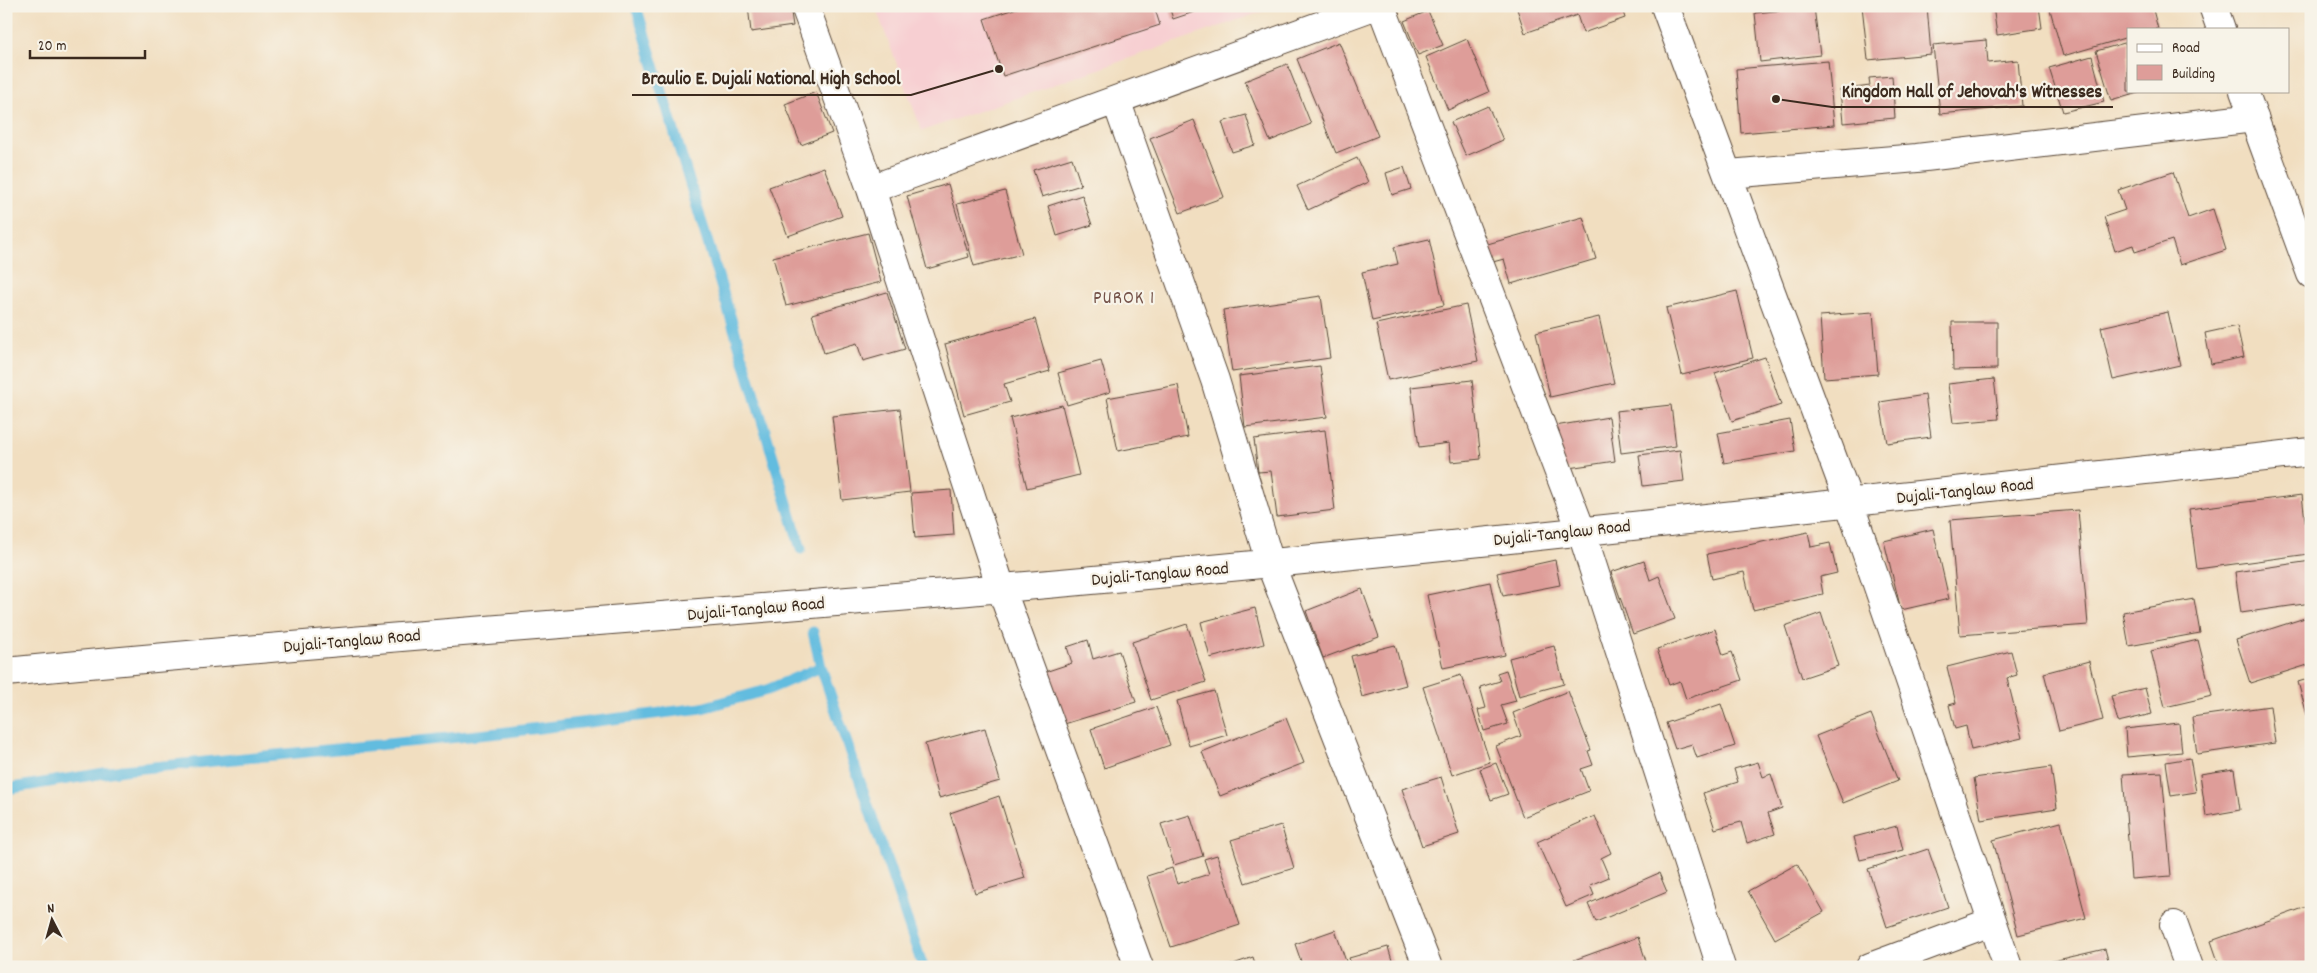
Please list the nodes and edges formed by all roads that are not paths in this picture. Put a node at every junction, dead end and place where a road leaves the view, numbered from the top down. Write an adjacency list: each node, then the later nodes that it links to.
1 (805, 6): 11 (street)
2 (1374, 6): 8 (street)
3 (1381, 6): 15 (street)
4 (1665, 6): 10 (street)
5 (2213, 6): 6 (street)
6 (2222, 28)
7 (2244, 92): 9 (street)
8 (1116, 100): 11 (street); 16 (street)
9 (2254, 118): 10 (street); 12 (street)
10 (1729, 174): 14 (street)
11 (871, 189): 17 (street)
12 (2311, 274)
13 (2311, 452): 14 (street, Dujali-Tanglaw Road)
14 (1849, 502): 15 (street, Dujali-Tanglaw Road); 19 (street)
15 (1582, 530): 16 (street, Dujali-Tanglaw Road); 23 (street)
16 (1270, 563): 17 (street, Dujali-Tanglaw Road); 22 (street)
17 (1001, 588): 18 (street, Dujali-Tanglaw Road); 21 (street)
18 (6, 672)
19 (1992, 922): 24 (street); 25 (street)
20 (2174, 925): 26 (street)
21 (1139, 967)
22 (1428, 967)
23 (1721, 967)
24 (1870, 967)
25 (2008, 967)
26 (2189, 967)

